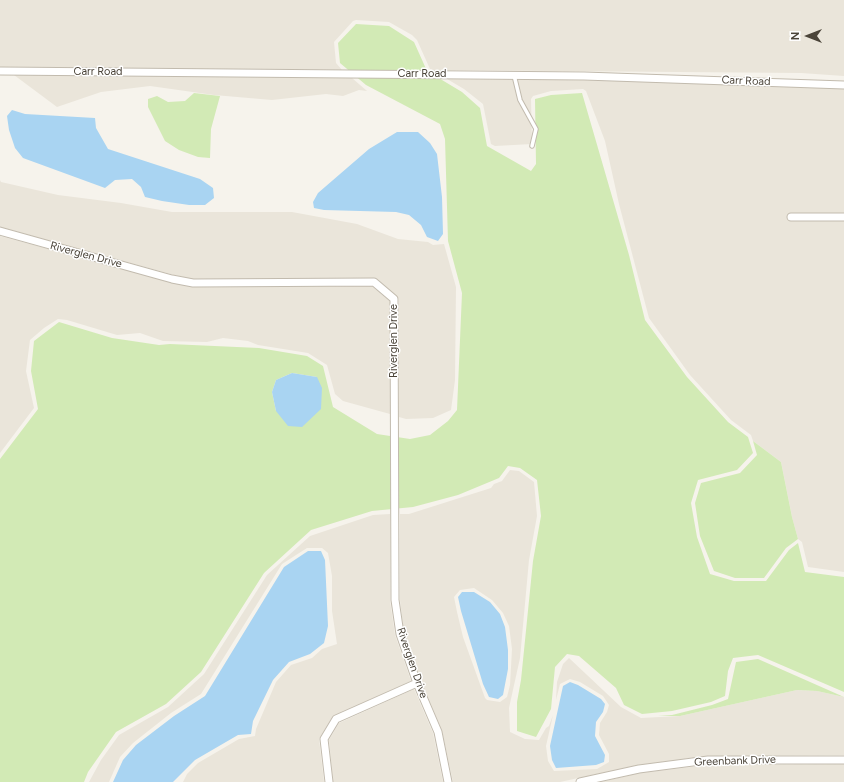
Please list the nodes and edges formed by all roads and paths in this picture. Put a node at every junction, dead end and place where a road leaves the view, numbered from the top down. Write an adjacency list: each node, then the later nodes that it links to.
1 (0, 71): 2 (street, Carr Road)
2 (514, 75): 3 (street, Carr Road); 4 (lane)
3 (844, 84)
4 (532, 146)
5 (791, 217): 6 (street)
6 (844, 217)
7 (0, 231): 8 (street, Riverglen Drive)
8 (417, 683): 10 (street); 11 (street, Riverglen Drive)
9 (844, 760): 12 (street, Greenbank Drive)
10 (328, 782)
11 (448, 782)
12 (580, 782)

